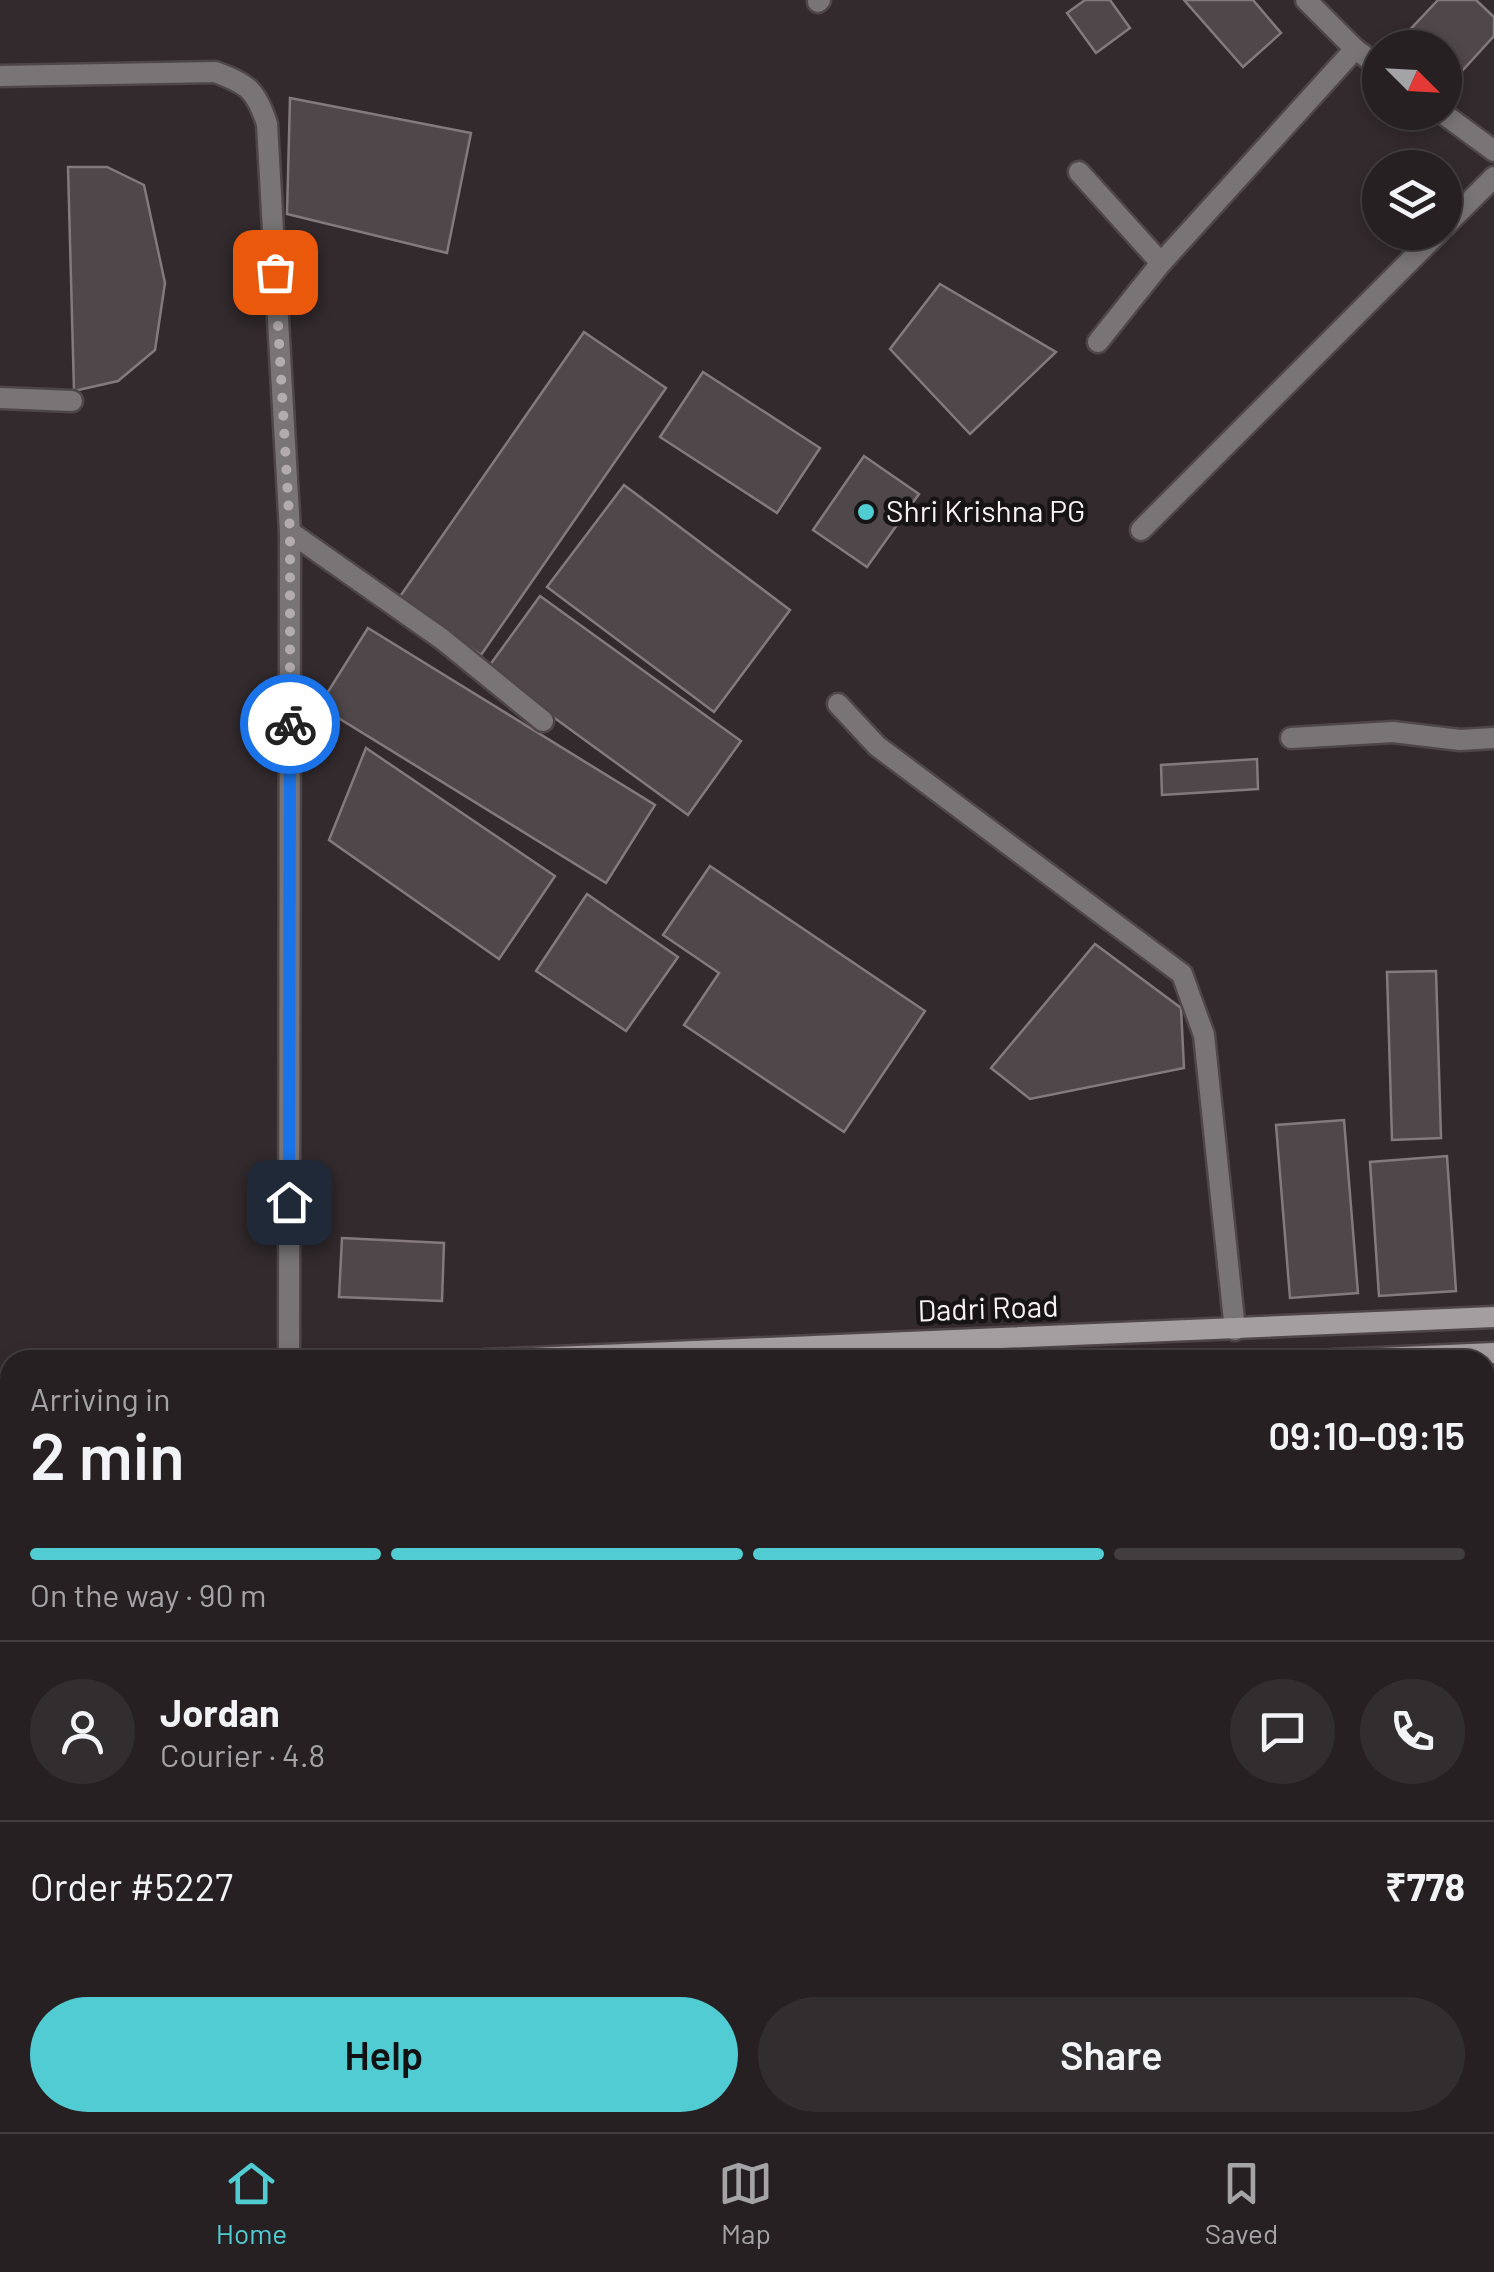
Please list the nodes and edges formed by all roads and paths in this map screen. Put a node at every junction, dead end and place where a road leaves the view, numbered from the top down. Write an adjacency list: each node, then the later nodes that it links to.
1 (1306, 0): 2 (street)
2 (1354, 48): 3 (street); 11 (street)
3 (1362, 54)
4 (0, 76): 16 (street)
5 (1462, 127): 6 (street)
6 (1494, 151)
7 (1079, 172): 11 (street)
8 (1494, 177): 9 (street)
9 (1462, 209)
10 (1420, 250): 15 (street)
11 (1161, 263): 12 (street)
12 (1098, 342)
13 (0, 398): 14 (street)
14 (72, 401)
15 (1141, 530)
16 (290, 532): 18 (street); 23 (street)
17 (838, 704): 22 (street)
18 (542, 721)
19 (1290, 738): 20 (street)
20 (1494, 738)
21 (1494, 1317): 22 (street, Dadri Road)
22 (1234, 1330): 24 (street, Dadri Road)
23 (289, 1350)
24 (735, 1350)

